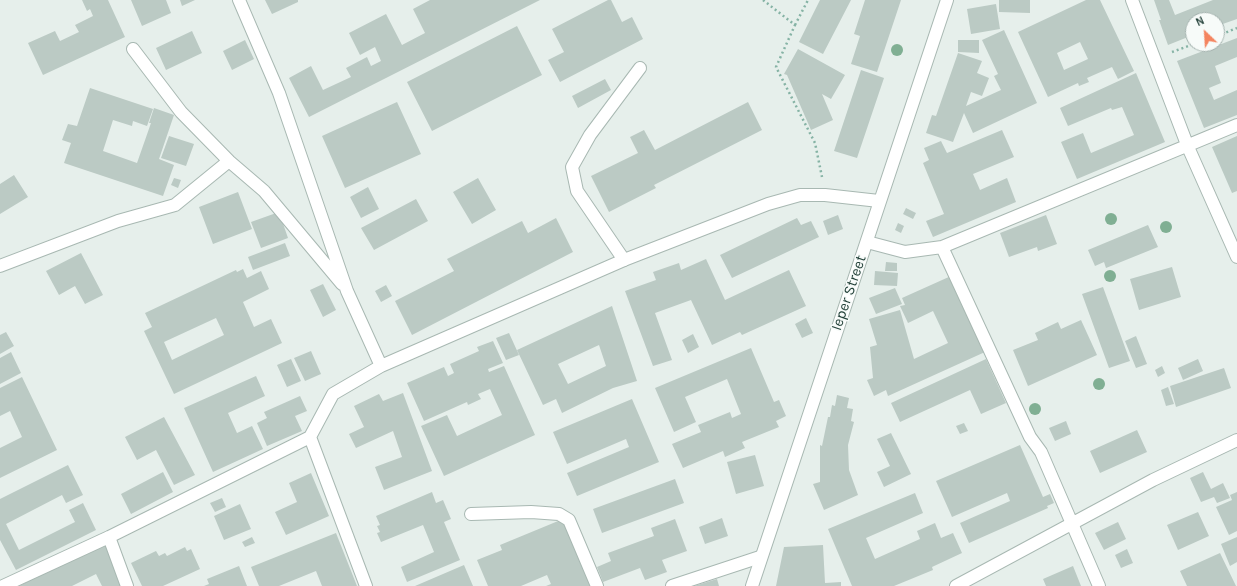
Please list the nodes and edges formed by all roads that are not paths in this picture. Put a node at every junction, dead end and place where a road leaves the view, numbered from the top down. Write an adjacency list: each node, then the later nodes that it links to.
1 (239, 0): 15 (street)
2 (947, 0): 9 (street, Ieper Street)
3 (1132, 0): 7 (street)
4 (133, 49): 8 (street)
5 (640, 68): 13 (street)
6 (1237, 125): 7 (street)
7 (1188, 147): 11 (street); 12 (street)
8 (229, 161): 14 (street); 15 (street)
9 (879, 201): 10 (street, Ieper Street); 13 (street)
10 (867, 242): 11 (street); 22 (street, Ieper Street)
11 (942, 247): 20 (street)
12 (1237, 257)
13 (624, 260): 16 (street)
14 (0, 266)
15 (347, 291): 16 (street)
16 (381, 366): 17 (street)
17 (310, 437): 21 (street); 25 (street)
18 (1237, 440): 20 (street)
19 (471, 514): 26 (street)
20 (1073, 524): 29 (street); 30 (street)
21 (109, 537): 23 (street); 24 (street)
22 (760, 558): 27 (street); 28 (street, Ieper Street)
23 (3, 586)
24 (127, 586)
25 (366, 586)
26 (597, 586)
27 (672, 586)
28 (752, 586)
29 (956, 586)
30 (1099, 586)

